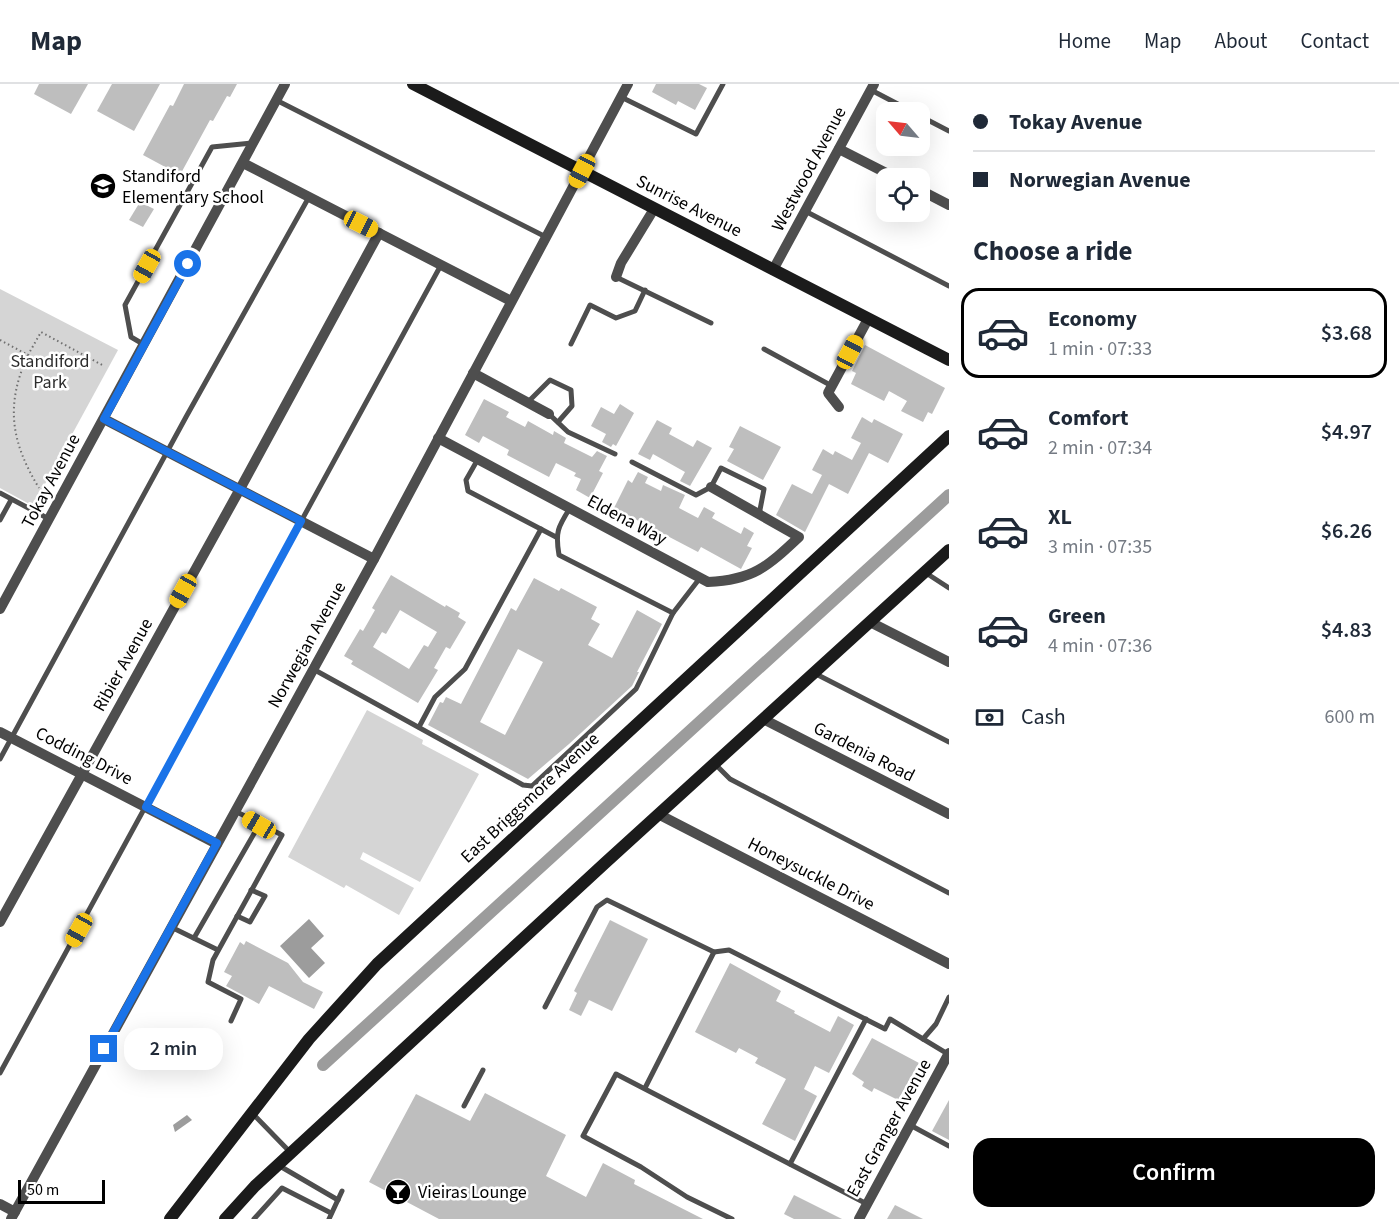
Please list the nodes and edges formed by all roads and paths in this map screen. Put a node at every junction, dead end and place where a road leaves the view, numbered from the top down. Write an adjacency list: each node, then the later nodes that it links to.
1 (285, 84): 7 (street, Tokay Avenue)
2 (413, 84): 15 (main road, Sunrise Avenue)
3 (628, 84): 6 (street, Norwegian Avenue)
4 (723, 84): 6 (lane)
5 (872, 87): 8 (lane); 12 (street, Westwood Avenue)
6 (621, 98): 15 (street, Norwegian Avenue)
7 (276, 100): 11 (street, Tokay Avenue); 22 (lane)
8 (897, 102)
9 (930, 121): 10 (lane)
10 (949, 131)
11 (254, 142): 13 (street, Tokay Avenue); 33 (lane)
12 (838, 149): 14 (street); 20 (street, Westwood Avenue)
13 (243, 163): 17 (street); 33 (street, Tokay Avenue)
14 (876, 168)
15 (582, 171): 19 (main road, Sunrise Avenue); 22 (street, Norwegian Avenue)
16 (930, 196): 18 (street)
17 (309, 197): 21 (street); 47 (lane)
18 (949, 206)
19 (654, 209): 24 (main road, Sunrise Avenue); 25 (street)
20 (805, 211): 24 (street, Westwood Avenue); 26 (lane)
21 (379, 233): 23 (street); 53 (street, Ribier Avenue)
22 (546, 237): 28 (street, Norwegian Avenue)
23 (441, 265): 28 (street); 60 (lane)
24 (773, 270): 29 (main road, Sunrise Avenue)
25 (616, 277): 27 (lane)
26 (949, 286)
27 (645, 290): 30 (lane); 32 (lane)
28 (511, 302): 38 (street, Norwegian Avenue)
29 (868, 319): 36 (main road, Sunrise Avenue); 39 (street)
30 (711, 323)
31 (0, 340): 35 (path)
32 (571, 344)
33 (144, 345): 43 (street, Tokay Avenue)
34 (764, 349): 39 (lane)
35 (28, 355): 37 (path); 52 (path)
36 (949, 360)
37 (104, 366)
38 (473, 373): 40 (street); 46 (street, Norwegian Avenue)
39 (832, 386): 41 (street)
40 (528, 402): 42 (street); 44 (lane)
41 (839, 407)
42 (549, 414): 44 (lane)
43 (104, 419): 47 (street); 58 (street, Tokay Avenue)
44 (558, 422): 48 (lane)
45 (949, 436): 108 (main road, East Briggsmore Avenue)
46 (438, 438): 49 (street, Eldena Way); 65 (street, Norwegian Avenue)
47 (167, 452): 53 (street); 78 (lane)
48 (615, 454)
49 (478, 459): 56 (street, Eldena Way); 61 (lane)
50 (632, 462): 51 (lane)
51 (711, 487): 57 (street); 57 (lane)
52 (39, 488)
53 (240, 489): 60 (street); 82 (street, Ribier Avenue)
54 (0, 494): 55 (lane)
55 (11, 500): 58 (lane); 59 (lane)
56 (570, 508): 62 (lane); 67 (street, Eldena Way)
57 (759, 514): 67 (street, Eldena Way)
58 (50, 519): 69 (street, Tokay Avenue)
59 (0, 520)
60 (301, 521): 65 (street); 83 (lane)
61 (541, 529): 62 (lane); 76 (lane)
62 (556, 537): 70 (lane)
63 (949, 540): 66 (main road)
64 (949, 550): 66 (main road)
65 (374, 559): 73 (street, Norwegian Avenue)
66 (925, 572): 68 (lane); 71 (main road)
67 (700, 578): 70 (lane)
68 (949, 588)
69 (0, 609)
70 (673, 613): 76 (lane)
71 (870, 622): 72 (street); 74 (main road)
72 (949, 662)
73 (313, 669): 76 (lane); 84 (street, Norwegian Avenue)
74 (813, 673): 75 (main road); 79 (lane)
75 (763, 719): 81 (main road); 86 (street, Gardenia Road)
76 (419, 727)
77 (0, 732): 78 (street, Codding Drive)
78 (12, 738): 80 (lane); 82 (street, Codding Drive)
79 (949, 742)
80 (0, 759)
81 (714, 763): 85 (main road); 90 (lane)
82 (82, 774): 83 (street, Codding Drive); 92 (street, Ribier Avenue)
83 (146, 807): 88 (street, Codding Drive); 105 (lane)
84 (235, 811): 87 (lane); 88 (street, Norwegian Avenue)
85 (658, 814): 97 (street, Honeysuckle Drive); 111 (main road)
86 (949, 814)
87 (259, 825): 89 (lane); 94 (lane)
88 (217, 843): 93 (street, Norwegian Avenue)
89 (251, 890): 91 (lane); 91 (lane)
90 (949, 893)
91 (237, 916): 95 (lane)
92 (0, 922)
93 (171, 927): 94 (lane); 118 (street, Norwegian Avenue)
94 (194, 938): 95 (lane)
95 (218, 950): 101 (lane)
96 (714, 952): 99 (lane); 100 (lane); 106 (lane)
97 (949, 964)
98 (949, 997): 102 (lane)
99 (545, 1007)
100 (866, 1019): 102 (lane); 112 (lane)
101 (231, 1021)
102 (922, 1039): 103 (lane)
103 (949, 1054): 109 (street, East Granger Avenue)
104 (483, 1070): 107 (lane)
105 (0, 1073)
106 (645, 1089): 112 (lane); 124 (lane)
107 (464, 1106)
108 (252, 1112): 111 (lane); 121 (main road, East Briggsmore Avenue)
109 (910, 1125): 110 (lane); 117 (street, East Granger Avenue)
110 (949, 1146)
111 (291, 1153): 113 (main road)
112 (789, 1164): 117 (lane)
113 (278, 1165): 115 (lane); 122 (main road)
114 (342, 1191): 115 (lane)
115 (338, 1200): 119 (lane)
116 (0, 1204): 118 (street)
117 (867, 1204): 120 (street, East Granger Avenue)
118 (13, 1215)
119 (330, 1216): 123 (lane)
120 (863, 1218)
121 (170, 1219)
122 (225, 1219)
123 (254, 1219)
124 (732, 1219)

